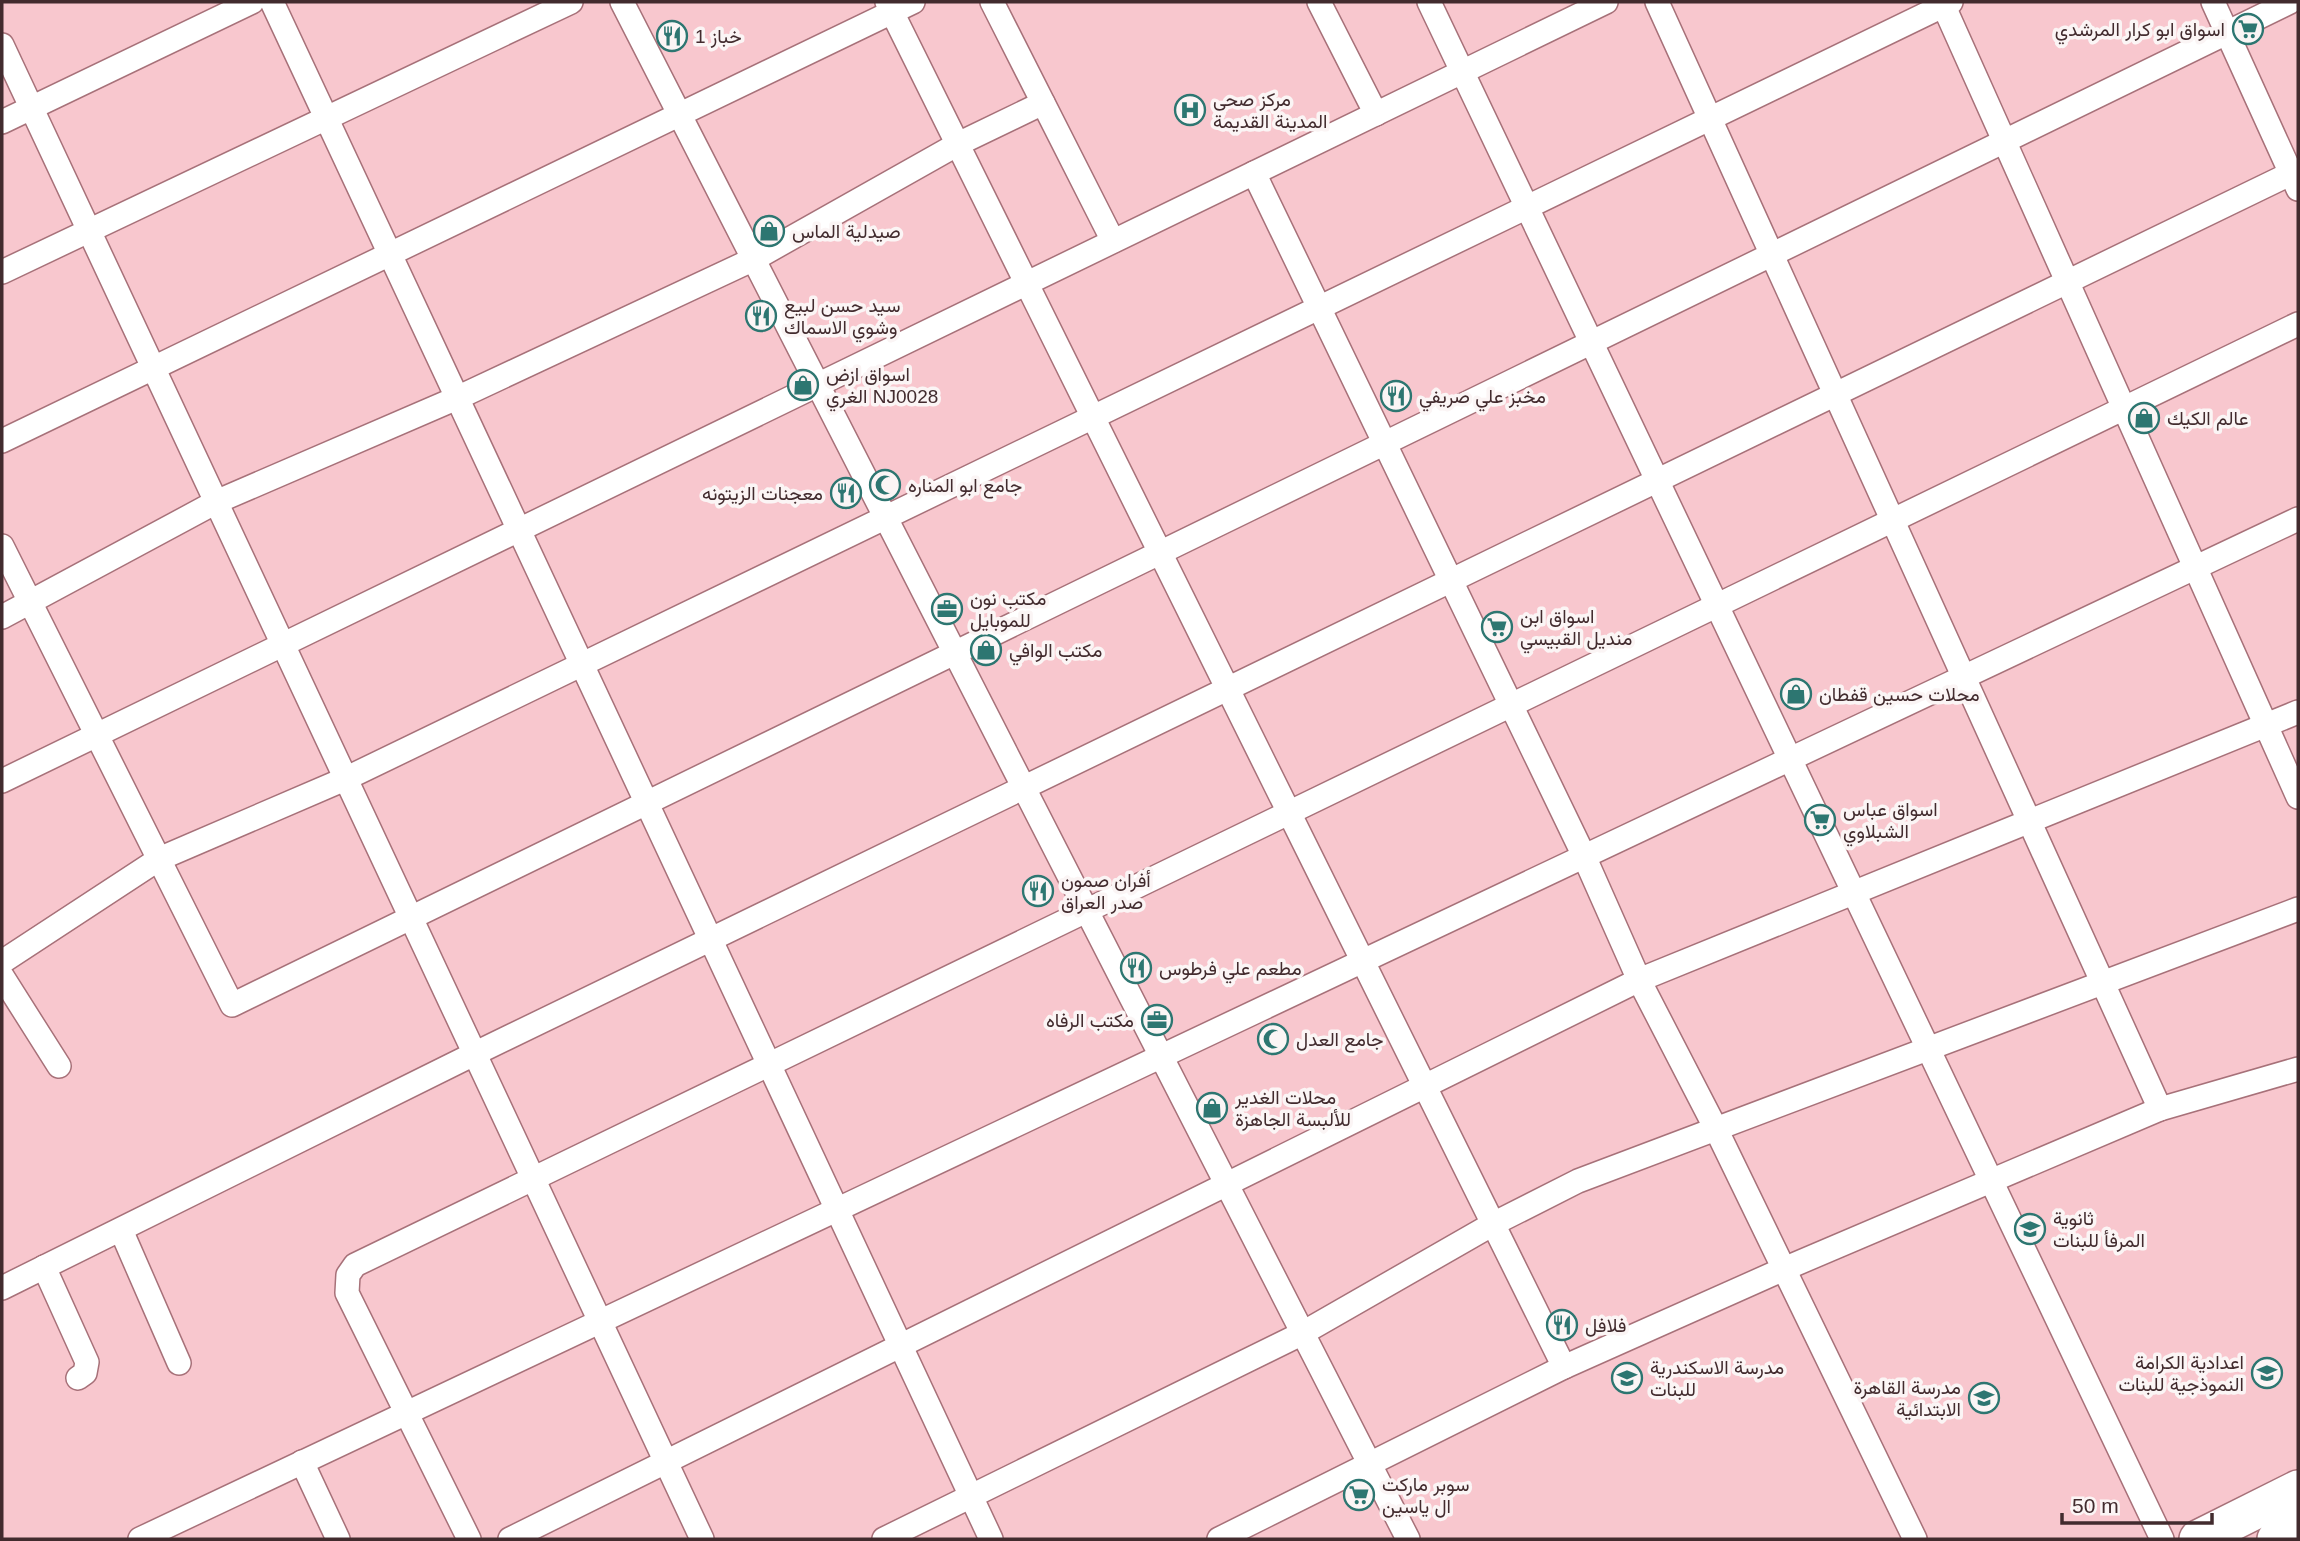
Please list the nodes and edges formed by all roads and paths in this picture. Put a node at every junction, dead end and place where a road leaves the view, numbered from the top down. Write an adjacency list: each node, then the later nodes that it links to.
1 (252, 2): 18 (street)
2 (272, 2): 21 (street)
3 (571, 2): 21 (street)
4 (622, 2): 20 (street)
5 (992, 2): 17 (street)
6 (1320, 2): 19 (street)
7 (1429, 2): 16 (street)
8 (1606, 2): 16 (street)
9 (1657, 2): 22 (street)
10 (2213, 2): 14 (street)
11 (2290, 2): 14 (street)
12 (1945, 3): 22 (street); 24 (street)
13 (898, 5): 20 (street); 25 (street)
14 (2226, 33): 24 (street); 27 (street)
15 (2, 45): 18 (street)
16 (1463, 72): 19 (street); 28 (street)
17 (1043, 103): 25 (street); 30 (street)
18 (32, 108): 23 (street); 29 (street)
19 (1376, 114): 26 (street)
20 (680, 115): 31 (street); 33 (street)
21 (327, 118): 29 (street); 31 (street)
22 (1710, 118): 28 (street); 32 (street)
23 (2, 122)
24 (2003, 142): 32 (street); 35 (street)
25 (958, 144): 33 (street); 36 (street)
26 (1254, 173): 30 (street); 37 (street)
27 (2296, 177): 35 (street)
28 (1527, 207): 37 (street); 39 (street)
29 (89, 232): 34 (street); 40 (street)
30 (1114, 241): 36 (street)
31 (391, 255): 40 (street); 43 (street)
32 (1771, 255): 39 (street); 42 (street)
33 (754, 260): 41 (street); 43 (street)
34 (2, 272)
35 (2068, 282): 42 (street); 44 (street)
36 (1027, 283): 41 (street); 45 (street)
37 (1319, 308): 45 (street); 47 (street)
38 (2298, 324): 44 (street)
39 (1591, 343): 47 (street); 48 (street)
40 (154, 370): 46 (street); 49 (street)
41 (817, 385): 50 (street); 53 (street)
42 (1835, 394): 48 (street); 52 (street)
43 (457, 398): 49 (street); 53 (street)
44 (2124, 408): 52 (street); 56 (street)
45 (1093, 417): 50 (street); 55 (street)
46 (2, 441)
47 (1384, 443): 55 (street); 57 (street)
48 (1657, 481): 57 (street); 59 (street)
49 (216, 502): 58 (street); 61 (street)
50 (885, 517): 62 (street); 63 (street)
51 (2298, 519): 56 (street)
52 (1892, 520): 59 (street); 64 (street)
53 (519, 530): 61 (street); 63 (street)
54 (2, 546): 58 (street)
55 (1160, 553): 62 (street); 65 (street)
56 (2196, 567): 64 (street); 68 (street)
57 (1451, 581): 65 (street); 66 (street)
58 (29, 601): 60 (street); 69 (street)
59 (1717, 605): 66 (street); 70 (street)
60 (2, 617)
61 (282, 644): 69 (street); 71 (street)
62 (954, 653): 73 (street); 75 (street)
63 (582, 664): 71 (street); 75 (street)
64 (1964, 677): 70 (street); 77 (street)
65 (1228, 689): 73 (street); 76 (street)
66 (1511, 705): 76 (street); 78 (street)
67 (2298, 712): 68 (street)
68 (2266, 725): 74 (street); 77 (street)
69 (96, 735): 72 (street); 79 (street)
70 (1790, 759): 78 (street); 80 (street)
71 (345, 779): 79 (street); 83 (street)
72 (2, 781)
73 (1023, 788): 82 (street); 84 (street)
74 (2298, 797)
75 (647, 803): 83 (street); 84 (street)
76 (1289, 813): 82 (street); 85 (street)
77 (2029, 821): 80 (street); 89 (street)
78 (1584, 856): 85 (street); 88 (street)
79 (159, 859): 83 (street); 86 (street)
80 (1855, 893): 88 (street); 90 (street)
81 (2298, 909): 89 (street)
82 (1086, 911): 92 (street); 93 (street)
83 (411, 918): 91 (street)
84 (711, 940): 91 (street); 93 (street)
85 (1363, 961): 92 (street); 96 (street)
86 (2, 962)
87 (2, 976): 94 (street)
88 (1639, 980): 96 (street); 98 (street)
89 (2103, 982): 90 (street); 97 (street)
90 (1928, 1049): 98 (street); 100 (street)
91 (474, 1054): 99 (street); 104 (street)
92 (1160, 1057): 101 (street); 102 (street)
93 (769, 1064): 99 (street); 102 (street)
94 (59, 1066)
95 (2298, 1069): 97 (street)
96 (1425, 1087): 101 (street); 103 (street)
97 (2160, 1109): 100 (street)
98 (1716, 1129): 103 (street); 106 (street)
99 (533, 1179): 108 (street); 114 (street)
100 (1991, 1181): 106 (street); 132 (street)
101 (1226, 1185): 109 (street); 110 (street)
102 (837, 1209): 108 (street); 110 (street)
103 (1493, 1224): 109 (street); 112 (street)
104 (121, 1230): 105 (street); 111 (street)
105 (44, 1267): 107 (street); 113 (street)
106 (1784, 1269): 112 (street); 131 (street)
107 (2, 1288)
108 (600, 1322): 114 (street); 116 (street)
109 (1301, 1334): 117 (street); 119 (street)
110 (901, 1346): 116 (street); 119 (street)
111 (179, 1363)
112 (1564, 1367): 117 (street)
113 (78, 1378)
114 (408, 1412): 115 (street); 124 (street)
115 (302, 1462): 121 (street); 123 (street)
116 (665, 1462): 125 (street); 126 (street)
117 (1368, 1465): 129 (street); 130 (street)
118 (2298, 1489): 133 (main road)
119 (972, 1497): 127 (street); 128 (street)
120 (2298, 1528): 134 (main road)
121 (185, 1530): 122 (street)
122 (140, 1539)
123 (338, 1539)
124 (469, 1539)
125 (510, 1539)
126 (702, 1539)
127 (884, 1539)
128 (991, 1539)
129 (1219, 1539)
130 (1408, 1539)
131 (1915, 1539)
132 (2162, 1539)
133 (2198, 1539)
134 (2276, 1539)

